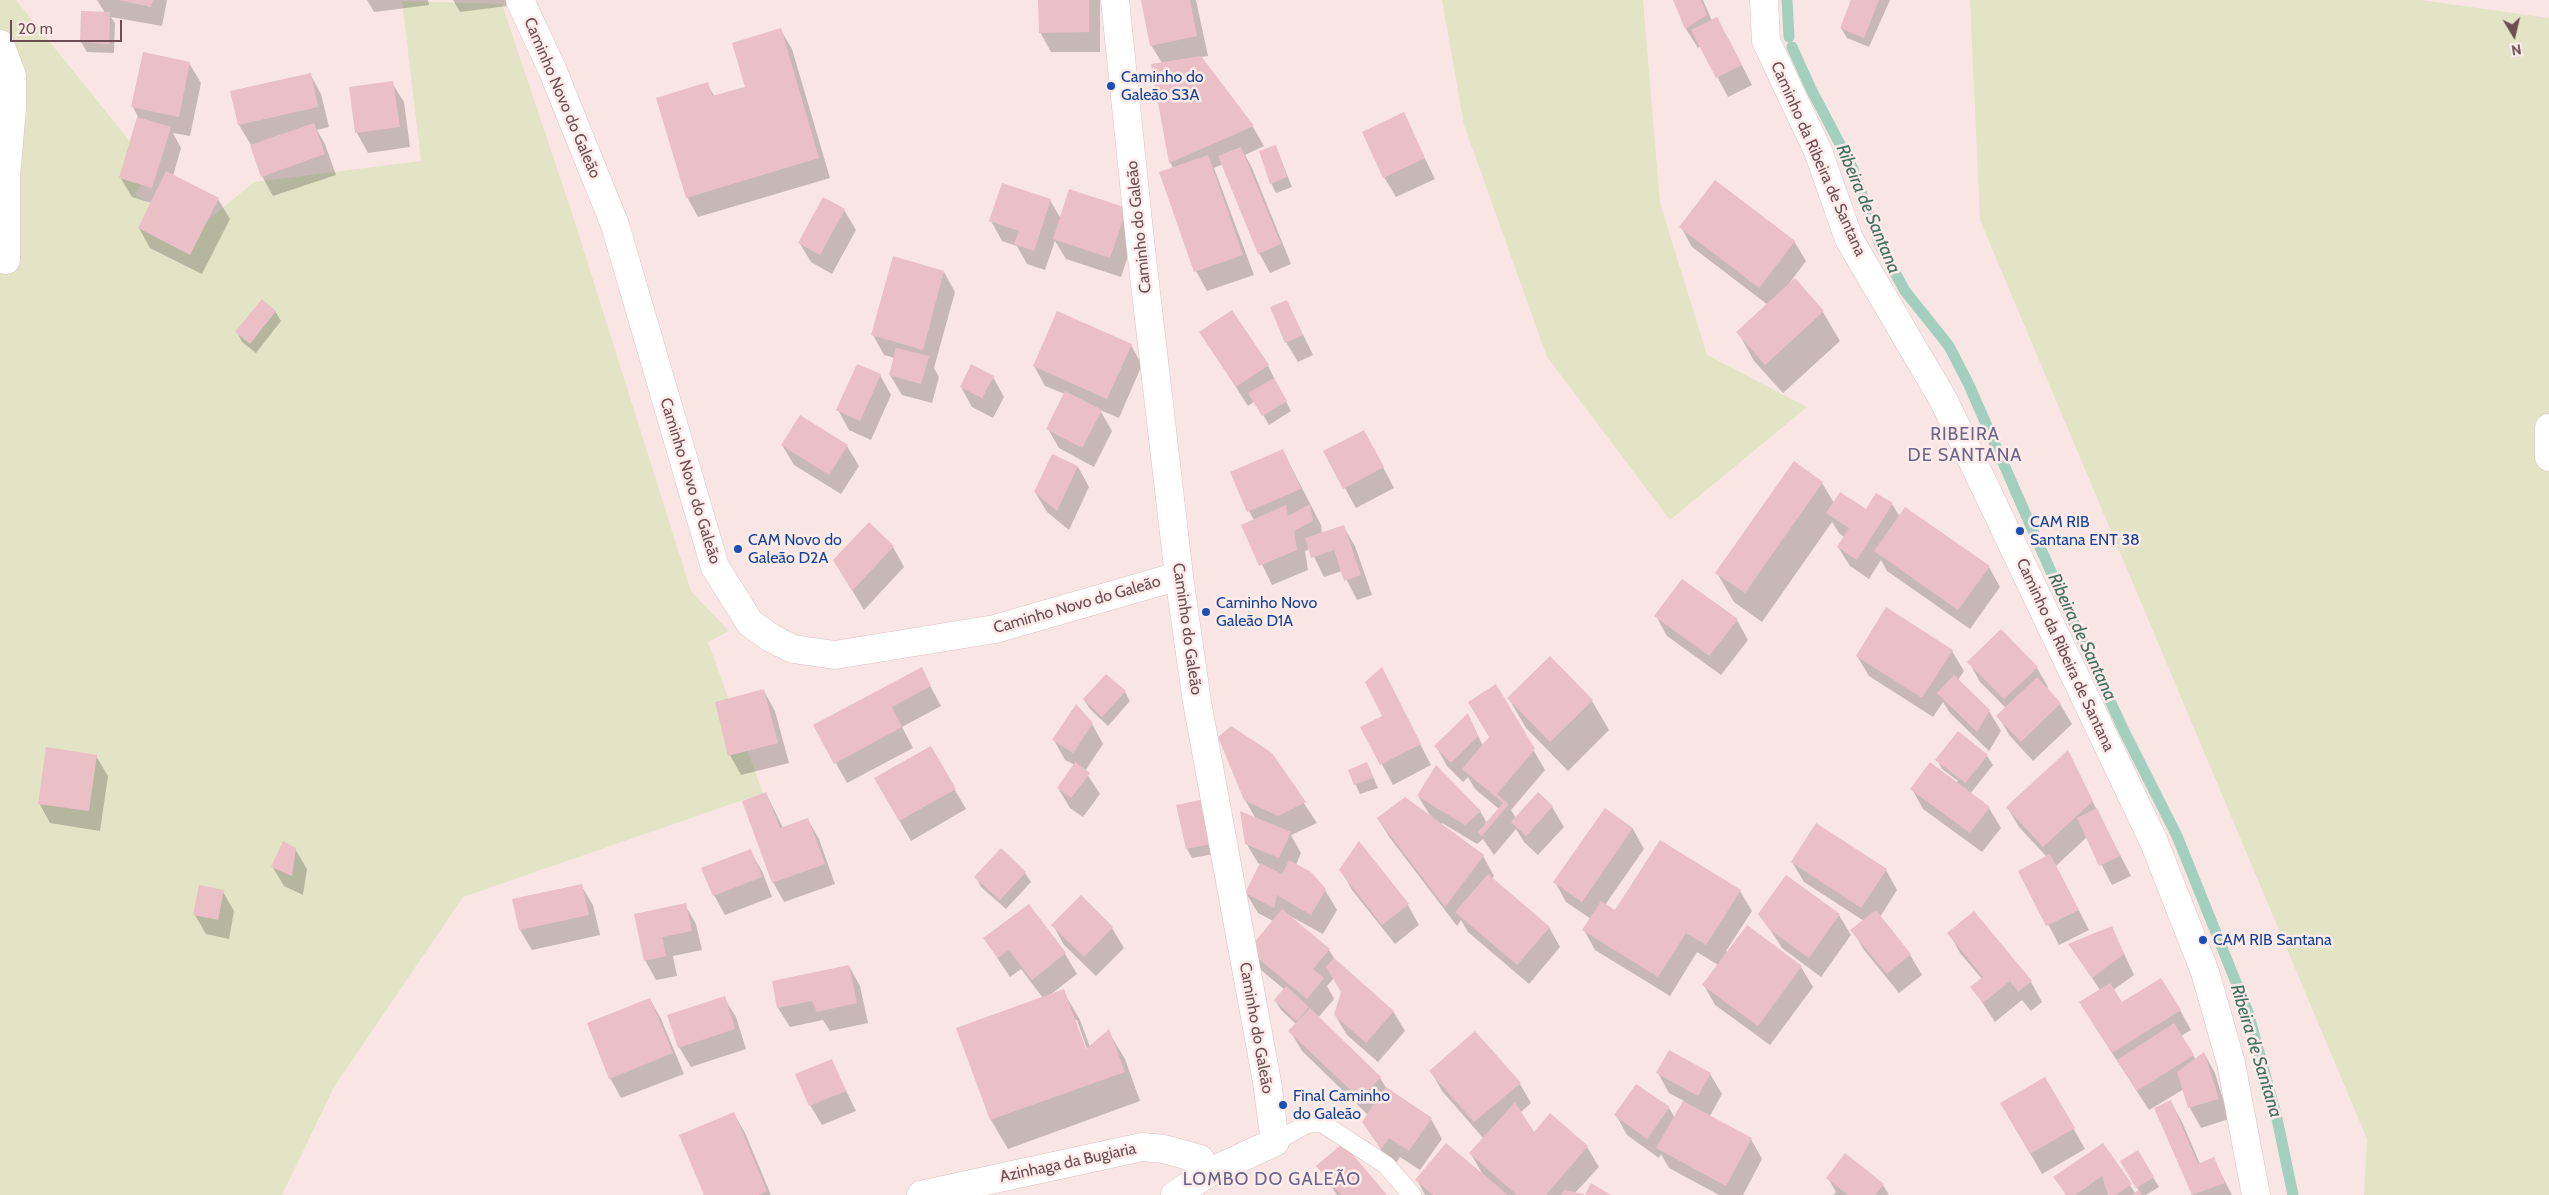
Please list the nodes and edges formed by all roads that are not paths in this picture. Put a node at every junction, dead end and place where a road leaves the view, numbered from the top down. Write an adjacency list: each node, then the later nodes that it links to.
1 (520, 0): 8 (street, Caminho Novo do Galeão)
2 (1115, 0): 8 (street, Caminho do Galeão)
3 (1764, 0): 14 (street, Caminho da Ribeira de Santana)
4 (0, 44): 5 (street)
5 (6, 260)
6 (2549, 428): 7 (street)
7 (2549, 458)
8 (1179, 576): 9 (street, Caminho do Galeão)
9 (1275, 1142): 10 (street); 13 (lane)
10 (1208, 1173): 11 (street, Azinhaga da Bugiaria); 12 (street)
11 (920, 1195)
12 (1175, 1195)
13 (1412, 1195)
14 (2256, 1195)

